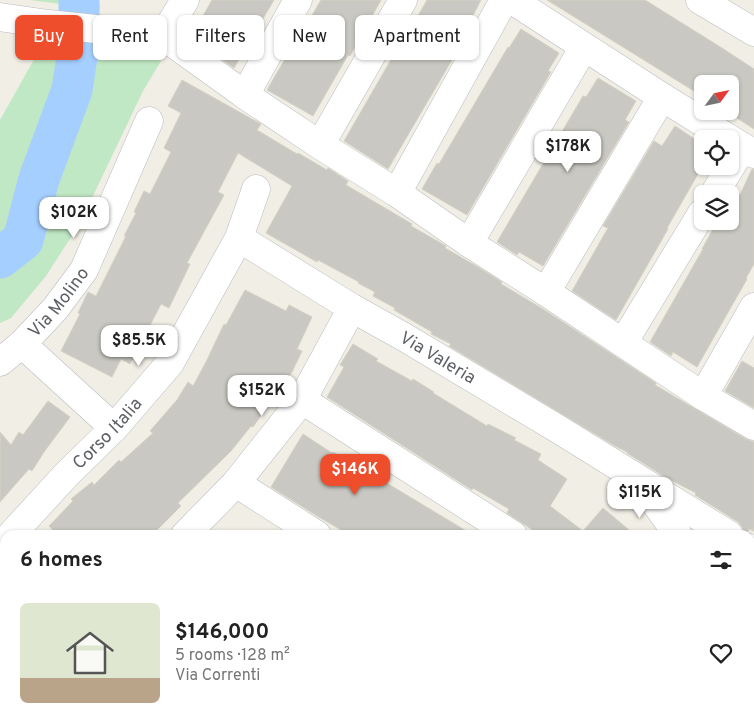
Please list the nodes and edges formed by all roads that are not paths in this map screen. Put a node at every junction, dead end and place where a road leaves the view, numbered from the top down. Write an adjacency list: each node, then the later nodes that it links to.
1 (185, 0): 9 (street)
2 (298, 0): 13 (street)
3 (403, 0): 16 (street)
4 (504, 0): 20 (street)
5 (512, 0): 12 (street)
6 (700, 0): 10 (street)
7 (0, 17): 8 (street)
8 (93, 29)
9 (167, 29)
10 (754, 32)
11 (167, 39): 13 (street)
12 (584, 47): 14 (street); 23 (street)
13 (245, 95): 16 (street)
14 (662, 97): 17 (street); 24 (street)
15 (149, 121): 28 (street, Via Molino)
16 (320, 145): 20 (street)
17 (748, 150): 18 (street)
18 (721, 185)
19 (256, 189): 22 (street, Corso Italia)
20 (397, 193): 23 (street)
21 (694, 226): 27 (street)
22 (239, 238): 26 (street, Via Valeria); 33 (street, Corso Italia)
23 (469, 243): 24 (street)
24 (546, 292): 27 (street)
25 (754, 307): 30 (street)
26 (352, 308): 31 (street); 34 (street, Via Valeria)
27 (623, 343): 30 (street)
28 (22, 344): 29 (street, Via Molino); 33 (street)
29 (0, 362)
30 (703, 396): 32 (street)
31 (302, 400): 35 (street); 39 (street)
32 (754, 426)
33 (114, 428): 36 (street, Corso Italia)
34 (637, 478): 40 (street, Via Valeria); 41 (street, Via Valeria)
35 (236, 483): 37 (street); 38 (street)
36 (16, 530)
37 (190, 530)
38 (309, 530)
39 (505, 530)
40 (674, 530)
41 (722, 530)

